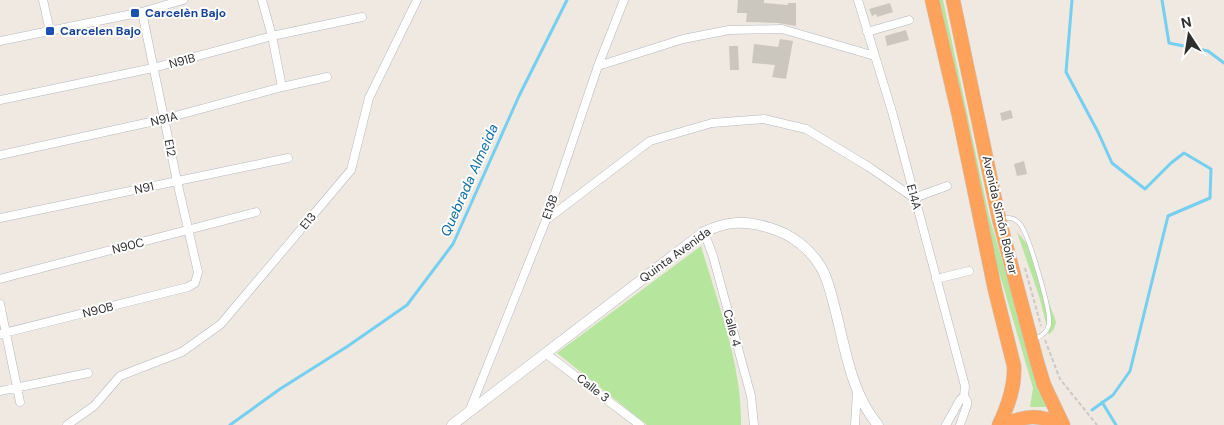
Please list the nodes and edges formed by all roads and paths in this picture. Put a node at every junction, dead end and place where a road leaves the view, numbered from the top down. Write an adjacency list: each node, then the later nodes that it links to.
1 (43, 0): 12 (street)
2 (183, 0): 9 (street)
3 (262, 0): 14 (street)
4 (417, 0): 50 (street, E13)
5 (624, 0): 17 (street, E13B)
6 (858, 0): 13 (street, E14A)
7 (932, 0): 58 (highway, Avenida Simón Bolívar)
8 (953, 0): 30 (highway, Avenida Simón Bolívar)
9 (142, 12): 12 (street); 18 (street, E12)
10 (362, 17): 14 (street, N91B)
11 (909, 20): 13 (street)
12 (50, 31): 15 (street)
13 (867, 32): 16 (street, E14A)
14 (272, 36): 18 (street, N91B); 20 (street)
15 (0, 41)
16 (875, 56): 17 (street); 27 (street, E14A)
17 (598, 66): 31 (street, E13B)
18 (153, 68): 21 (street, N91B); 22 (street, E12)
19 (327, 77): 20 (street, N91A)
20 (282, 87): 22 (street, N91A)
21 (0, 100)
22 (164, 119): 23 (street, N91A); 25 (street, E12)
23 (0, 155)
24 (288, 158): 25 (street, N91)
25 (177, 181): 29 (street, N91); 32 (street, E12)
26 (947, 186): 27 (street)
27 (914, 198): 31 (street); 37 (street, E14A)
28 (256, 212): 32 (street, N90C)
29 (0, 218)
30 (999, 219): 41 (highway, Avenida Simón Bolívar); 41 (lane)
31 (546, 220): 49 (street, E13B)
32 (188, 230): 36 (street, N90C); 38 (street, E12)
33 (704, 232): 42 (street, Quinta Avenida); 46 (street, Quinta Avenida); 53 (street, Calle 4)
34 (1025, 268): 41 (path)
35 (969, 271): 37 (street)
36 (0, 278)
37 (936, 279): 47 (street, E14A)
38 (195, 283): 40 (street, N90B)
39 (0, 304): 40 (street)
40 (3, 333): 44 (street)
41 (1038, 338): 60 (highway, Avenida Simón Bolívar); 61 (path)
42 (545, 352): 49 (street, Quinta Avenida); 52 (street, Calle 3)
43 (88, 373): 44 (street)
44 (17, 387): 45 (street); 48 (street)
45 (0, 391)
46 (857, 391): 54 (street); 55 (street, Quinta Avenida)
47 (964, 396): 56 (street); 57 (street, E14A)
48 (20, 402)
49 (469, 412): 51 (street, Quinta Avenida)
50 (67, 425)
51 (452, 425)
52 (640, 425)
53 (754, 425)
54 (854, 425)
55 (878, 425)
56 (946, 425)
57 (960, 425)
58 (999, 425)
59 (1005, 425): 60 (highway, Avenida Simón Bolívar)
60 (1061, 425)
61 (1097, 425)

